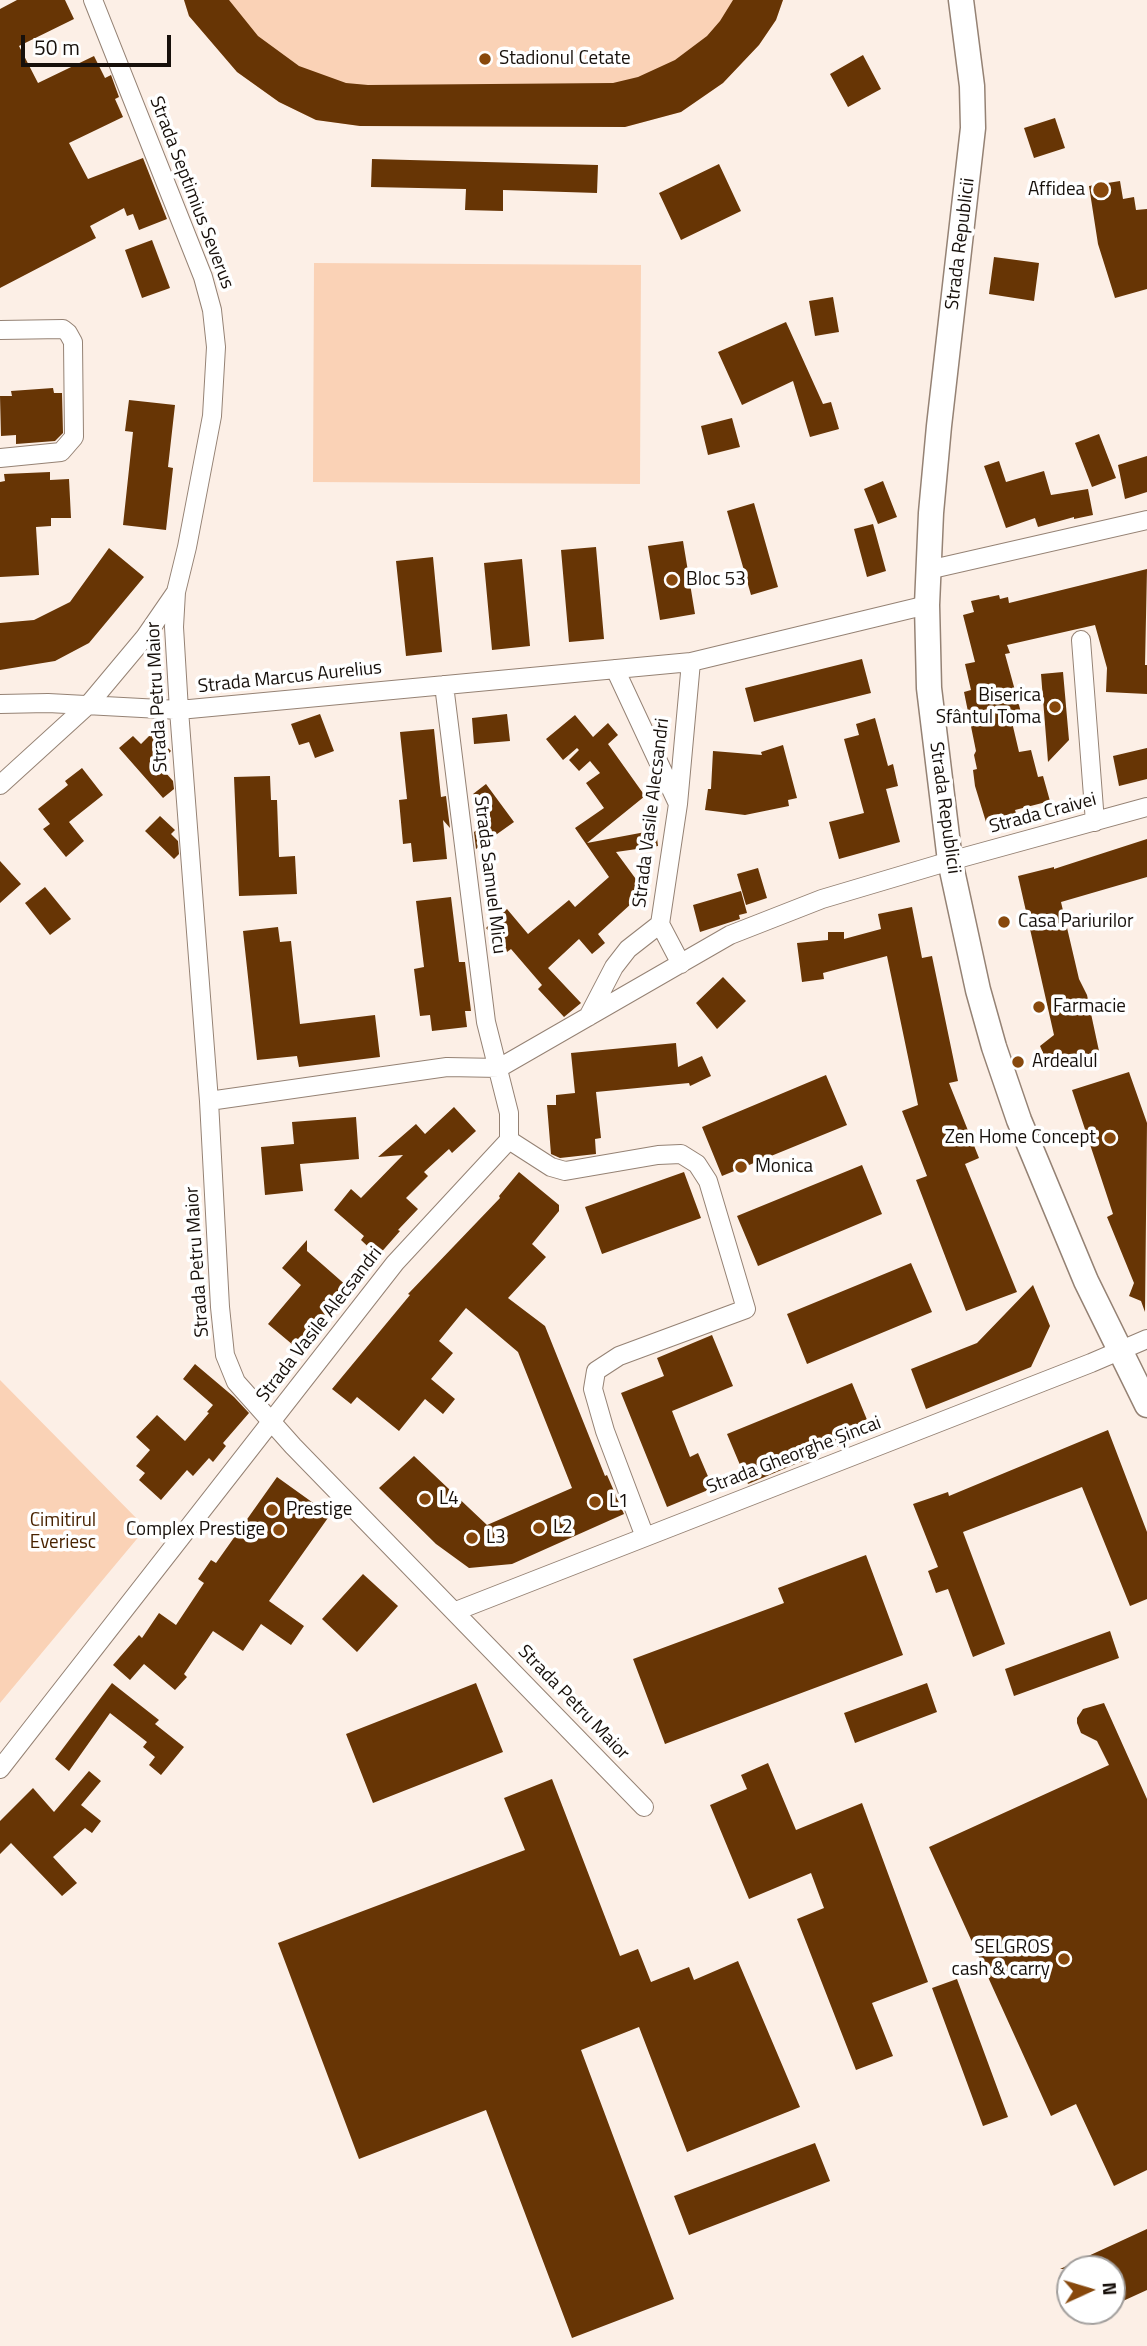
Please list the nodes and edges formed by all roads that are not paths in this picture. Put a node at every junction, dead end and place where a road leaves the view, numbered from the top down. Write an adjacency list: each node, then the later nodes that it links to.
1 (93, 0): 7 (street, Strada Septimius Severus)
2 (959, 4): 6 (main road, Strada Republicii)
3 (0, 330): 4 (street)
4 (0, 458)
5 (1147, 520): 6 (street)
6 (928, 570): 8 (main road, Strada Republicii)
7 (176, 592): 14 (street, Strada Septimius Severus); 15 (street, Strada Petru Maior)
8 (927, 605): 10 (street); 20 (main road, Strada Republicii)
9 (1081, 640): 19 (street)
10 (691, 662): 11 (street); 17 (street, Strada Vasile Alecsandri)
11 (615, 669): 12 (street, Strada Marcus Aurelius); 17 (street)
12 (444, 685): 15 (street, Strada Marcus Aurelius); 24 (street, Strada Samuel Micu)
13 (0, 704): 14 (street)
14 (89, 704): 15 (street, Strada Marcus Aurelius); 16 (street)
15 (178, 710): 25 (street, Strada Petru Maior)
16 (0, 785)
17 (678, 804): 21 (street, Strada Vasile Alecsandri)
18 (1147, 807): 19 (street, Strada Craivei)
19 (1095, 822): 20 (street, Strada Craivei)
20 (950, 860): 22 (street); 28 (main road, Strada Republicii)
21 (660, 924): 22 (street, Strada Vasile Alecsandri); 23 (street)
22 (681, 964): 23 (street)
23 (588, 1018): 24 (street)
24 (499, 1069): 25 (street); 26 (street)
25 (209, 1101): 30 (street, Strada Petru Maior)
26 (509, 1140): 30 (street, Strada Vasile Alecsandri); 31 (street)
27 (1147, 1339): 28 (street, Strada Gheorghe Șincai)
28 (1121, 1350): 29 (main road, Strada Republicii); 31 (street, Strada Gheorghe Șincai)
29 (1147, 1405)
30 (270, 1421): 32 (street, Strada Petru Maior); 33 (street, Strada Vasile Alecsandri)
31 (646, 1537): 32 (street, Strada Gheorghe Șincai)
32 (456, 1611): 34 (street, Strada Petru Maior)
33 (0, 1769)
34 (645, 1807)

